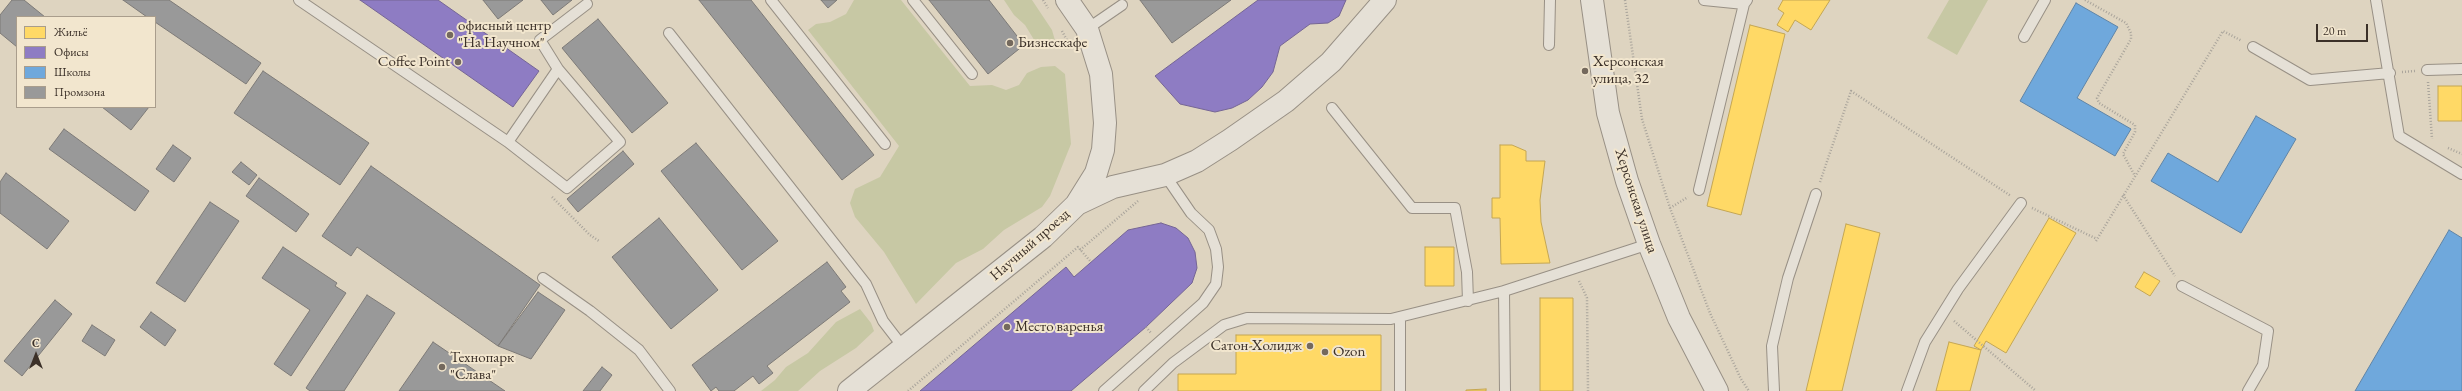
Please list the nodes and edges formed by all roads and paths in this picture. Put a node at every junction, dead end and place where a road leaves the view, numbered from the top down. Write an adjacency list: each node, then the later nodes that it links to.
1 (299, 0): 27 (lane)
2 (771, 0): 29 (lane)
3 (913, 0): 25 (lane)
4 (1067, 0): 16 (street, Научный проезд)
5 (1386, 0): 35 (street)
6 (1550, 0): 19 (lane)
7 (1592, 0): 44 (street, Херсонская улица)
8 (1624, 0): 42 (path)
9 (1704, 0): 13 (lane)
10 (2045, 0): 18 (lane)
11 (2085, 0): 34 (path)
12 (2376, 0): 24 (lane)
13 (1746, 2): 36 (lane)
14 (587, 4): 21 (lane)
15 (1122, 5): 16 (lane)
16 (1087, 29): 31 (street, Научный проезд)
17 (669, 32): 54 (lane)
18 (2024, 37)
19 (1549, 45)
20 (2253, 47): 24 (lane); 34 (path)
21 (558, 69): 27 (lane); 27 (lane)
22 (2462, 69): 23 (lane)
23 (2427, 70): 24 (path); 28 (path)
24 (2390, 73): 33 (lane)
25 (972, 74)
26 (1332, 108): 51 (lane)
27 (508, 142)
28 (2438, 143)
29 (885, 144)
30 (2444, 146): 32 (path)
31 (1103, 150): 35 (street); 41 (street, Научный проезд)
32 (2462, 154)
33 (2462, 174)
34 (2135, 176): 38 (path)
35 (1149, 178): 41 (street); 45 (path); 58 (lane)
36 (1699, 190): 42 (path)
37 (1816, 194): 40 (path); 65 (lane)
38 (2123, 195): 40 (path); 49 (path)
39 (552, 197): 43 (path)
40 (2021, 203): 52 (lane)
41 (1076, 205): 54 (street, Научный проезд)
42 (1670, 208): 64 (path)
43 (599, 240)
44 (1649, 244): 47 (lane); 63 (street, Херсонская улица)
45 (1080, 250): 46 (path); 57 (path)
46 (1091, 262)
47 (1574, 270): 50 (lane); 62 (path)
48 (543, 278): 55 (lane)
49 (2182, 286): 68 (lane)
50 (1504, 291): 51 (lane); 61 (lane)
51 (1468, 301): 53 (lane)
52 (1943, 312): 66 (lane); 67 (path)
53 (1400, 317): 59 (lane); 60 (lane)
54 (904, 347): 56 (street, Научный проезд)
55 (670, 391)
56 (848, 391)
57 (908, 391)
58 (1104, 391)
59 (1144, 391)
60 (1400, 391)
61 (1505, 391)
62 (1588, 391)
63 (1717, 391)
64 (1749, 391)
65 (1774, 391)
66 (1907, 391)
67 (2036, 391)
68 (2248, 391)

